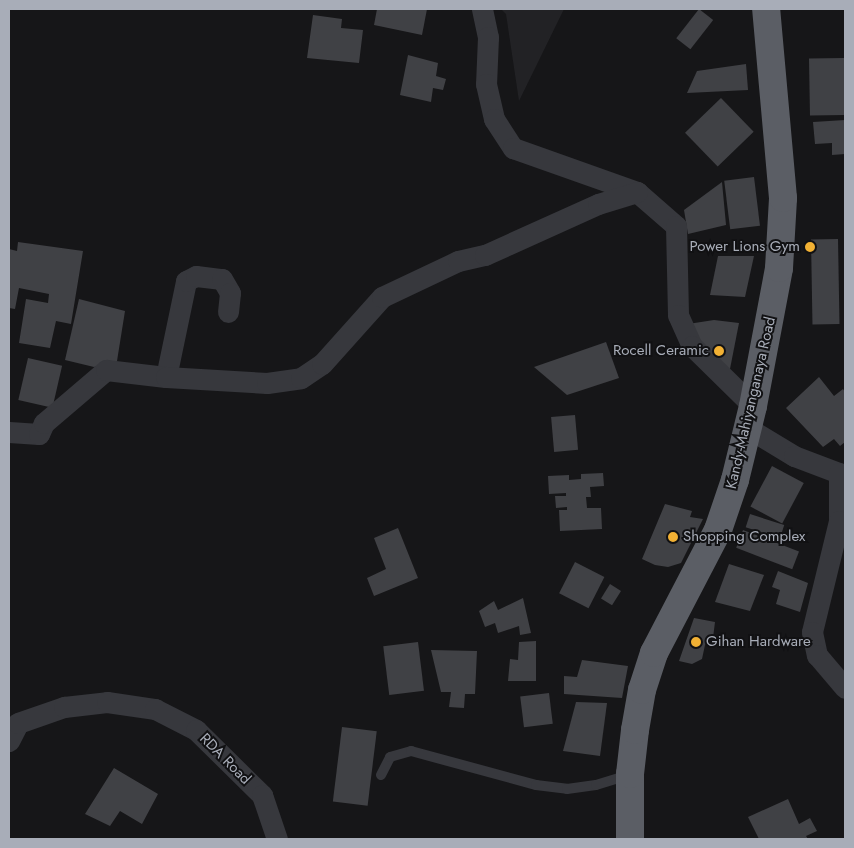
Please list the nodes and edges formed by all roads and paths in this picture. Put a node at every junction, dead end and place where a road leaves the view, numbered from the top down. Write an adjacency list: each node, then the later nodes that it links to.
1 (482, 9): 3 (street)
2 (766, 9): 6 (highway, Kandy-Mahiyanganaya Road)
3 (637, 192): 5 (street); 6 (street)
4 (228, 312): 5 (street)
5 (166, 377): 7 (street)
6 (750, 417): 8 (street); 11 (highway, Kandy-Mahiyanganaya Road)
7 (9, 432)
8 (842, 471): 9 (street)
9 (845, 688)
10 (9, 741): 13 (street, RDA Road)
11 (630, 774): 12 (lane); 14 (highway, Kandy-Mahiyanganaya Road)
12 (381, 775)
13 (277, 839)
14 (630, 839)

